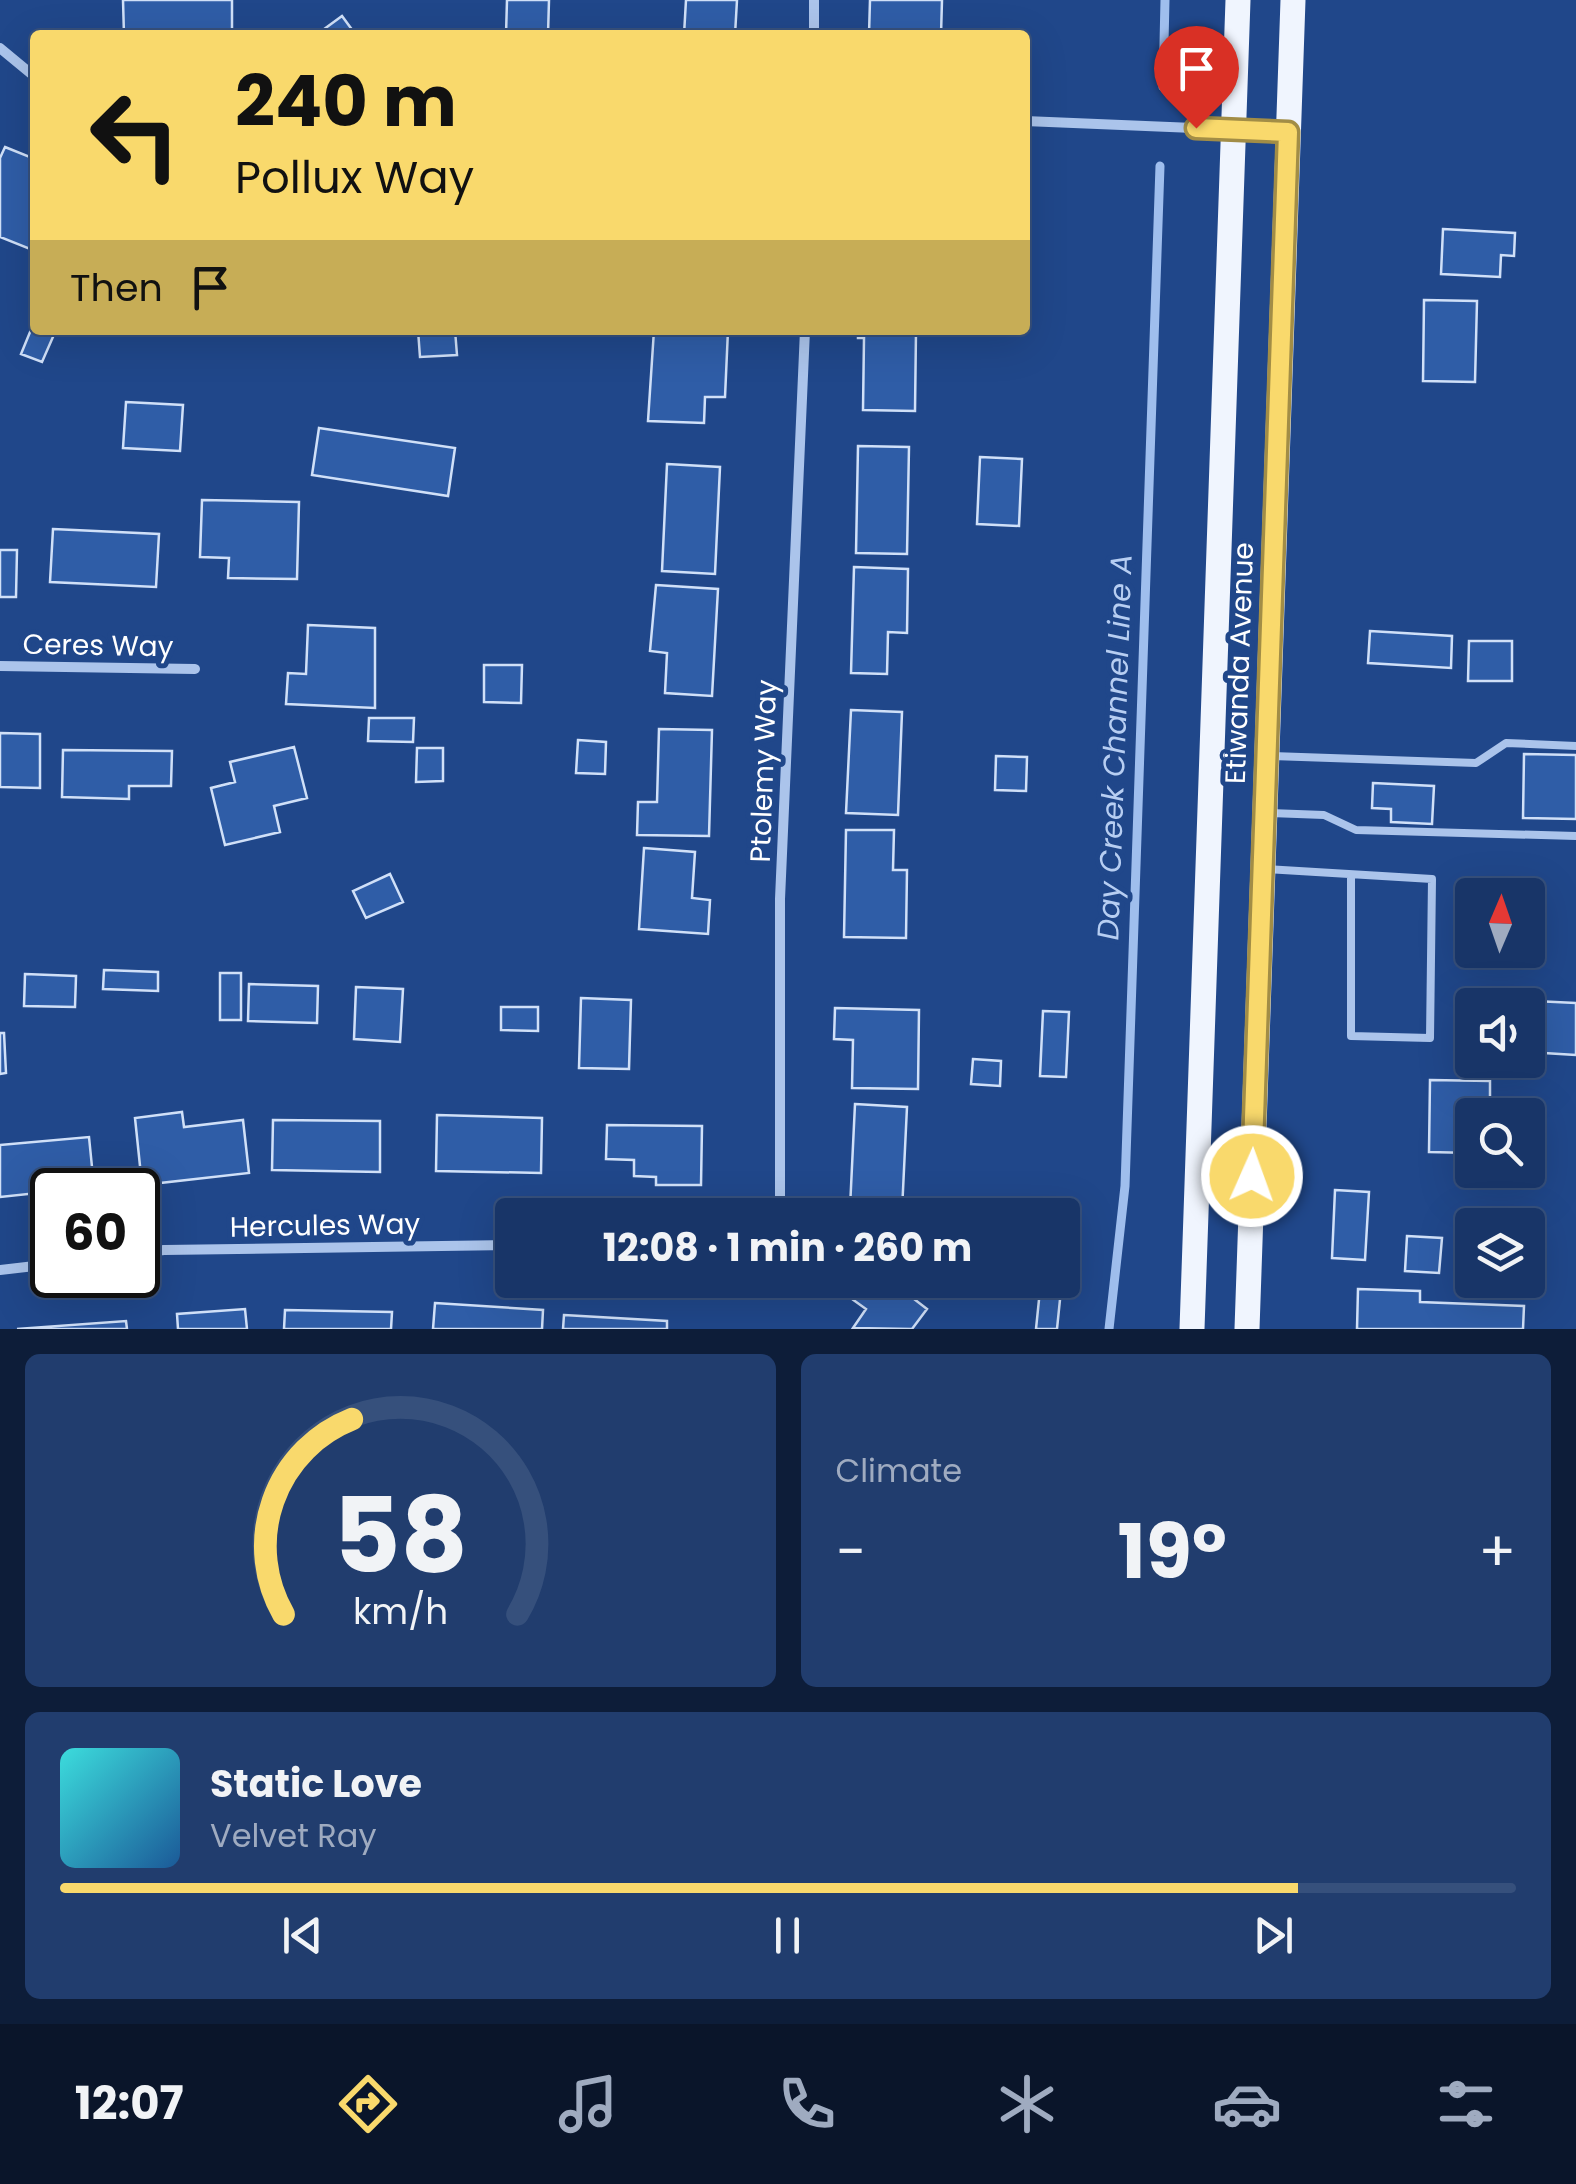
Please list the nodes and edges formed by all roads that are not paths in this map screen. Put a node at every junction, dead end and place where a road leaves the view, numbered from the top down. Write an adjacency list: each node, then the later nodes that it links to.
1 (814, 0): 4 (street)
2 (1238, 0): 8 (main road, Etiwanda Avenue)
3 (1293, 0): 9 (main road, Etiwanda Avenue)
4 (814, 30)
5 (0, 48): 6 (street)
6 (30, 73)
7 (1030, 121): 8 (street)
8 (1234, 130): 9 (street); 24 (main road, Etiwanda Avenue)
9 (1288, 132): 14 (main road, Etiwanda Avenue)
10 (804, 335): 19 (street, Ptolemy Way)
11 (0, 666): 12 (street, Ceres Way)
12 (195, 669)
13 (1576, 746): 14 (lane)
14 (1266, 756): 15 (main road, Etiwanda Avenue)
15 (1264, 812): 16 (lane); 17 (main road, Etiwanda Avenue)
16 (1576, 836)
17 (1262, 869): 18 (lane); 25 (main road, Etiwanda Avenue)
18 (1351, 875): 18 (lane)
19 (780, 1198)
20 (495, 1245): 21 (street, Hercules Way)
21 (160, 1251)
22 (30, 1267): 23 (street)
23 (0, 1270)
24 (1192, 1329)
25 (1247, 1329)

